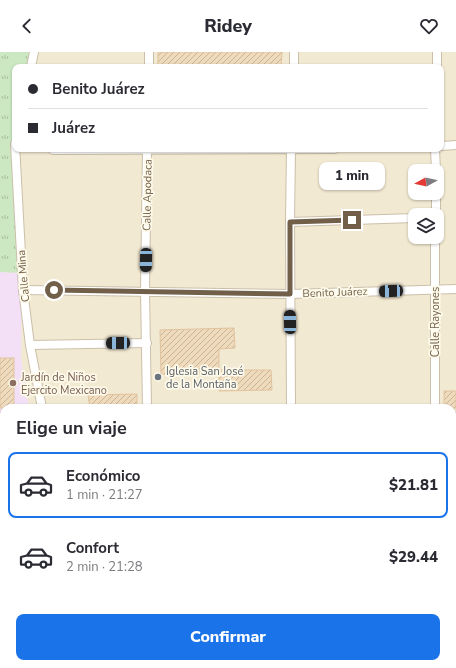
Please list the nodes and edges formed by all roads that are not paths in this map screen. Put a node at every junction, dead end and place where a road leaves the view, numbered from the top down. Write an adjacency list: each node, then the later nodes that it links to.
1 (34, 52): 5 (street)
2 (149, 52): 6 (street)
3 (294, 52): 7 (street)
4 (437, 52): 8 (street)
5 (32, 64)
6 (149, 64)
7 (294, 64)
8 (437, 64)
9 (444, 146): 10 (street)
10 (456, 146)
11 (15, 152): 21 (street, Calle Mina)
12 (147, 152): 22 (street, Calle Apodaca)
13 (291, 152): 17 (street)
14 (435, 152): 15 (street)
15 (436, 164)
16 (408, 218): 17 (street)
17 (290, 222): 23 (street)
18 (435, 244): 19 (street, Calle Rayones)
19 (435, 289): 20 (street, Benito Juárez); 23 (street, Benito Juárez); 29 (street, Calle Rayones)
20 (456, 289)
21 (23, 290): 22 (street, Benito Juárez); 25 (street, Calle Mina)
22 (145, 291): 23 (street, Benito Juárez); 24 (street, Calle Apodaca)
23 (290, 294): 28 (street)
24 (146, 343): 25 (street); 27 (street, Calle Apodaca)
25 (30, 345): 26 (street, Calle Mina)
26 (41, 404)
27 (147, 404)
28 (292, 404)
29 (435, 404)

